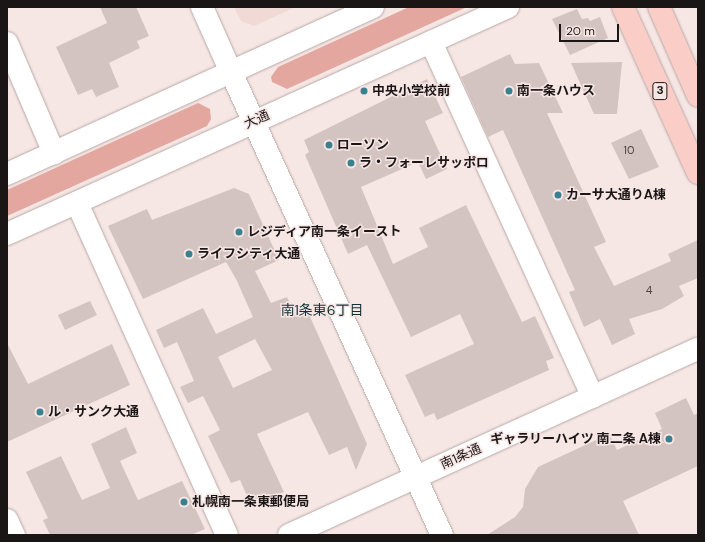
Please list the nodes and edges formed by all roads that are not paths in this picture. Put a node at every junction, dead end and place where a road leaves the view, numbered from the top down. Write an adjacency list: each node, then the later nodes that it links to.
1 (202, 7): 8 (street)
2 (373, 7): 8 (street)
3 (508, 7): 6 (street, 大通)
4 (623, 7): 13 (main road, 3)
5 (659, 7): 9 (main road)
6 (431, 42): 10 (street, 大通); 17 (street)
7 (7, 43): 11 (street)
8 (231, 72): 10 (street); 11 (street)
9 (698, 96)
10 (253, 122): 14 (street, 大通); 18 (street)
11 (54, 153): 12 (street)
12 (7, 174)
13 (698, 174)
14 (77, 203): 15 (street, 大通); 21 (street)
15 (7, 234)
16 (698, 349): 17 (street, 南1条通)
17 (593, 397): 18 (street, 南1条通)
18 (416, 477): 22 (street, 南1条通); 23 (street)
19 (7, 520): 20 (street)
20 (14, 535)
21 (228, 535)
22 (289, 535)
23 (442, 535)

